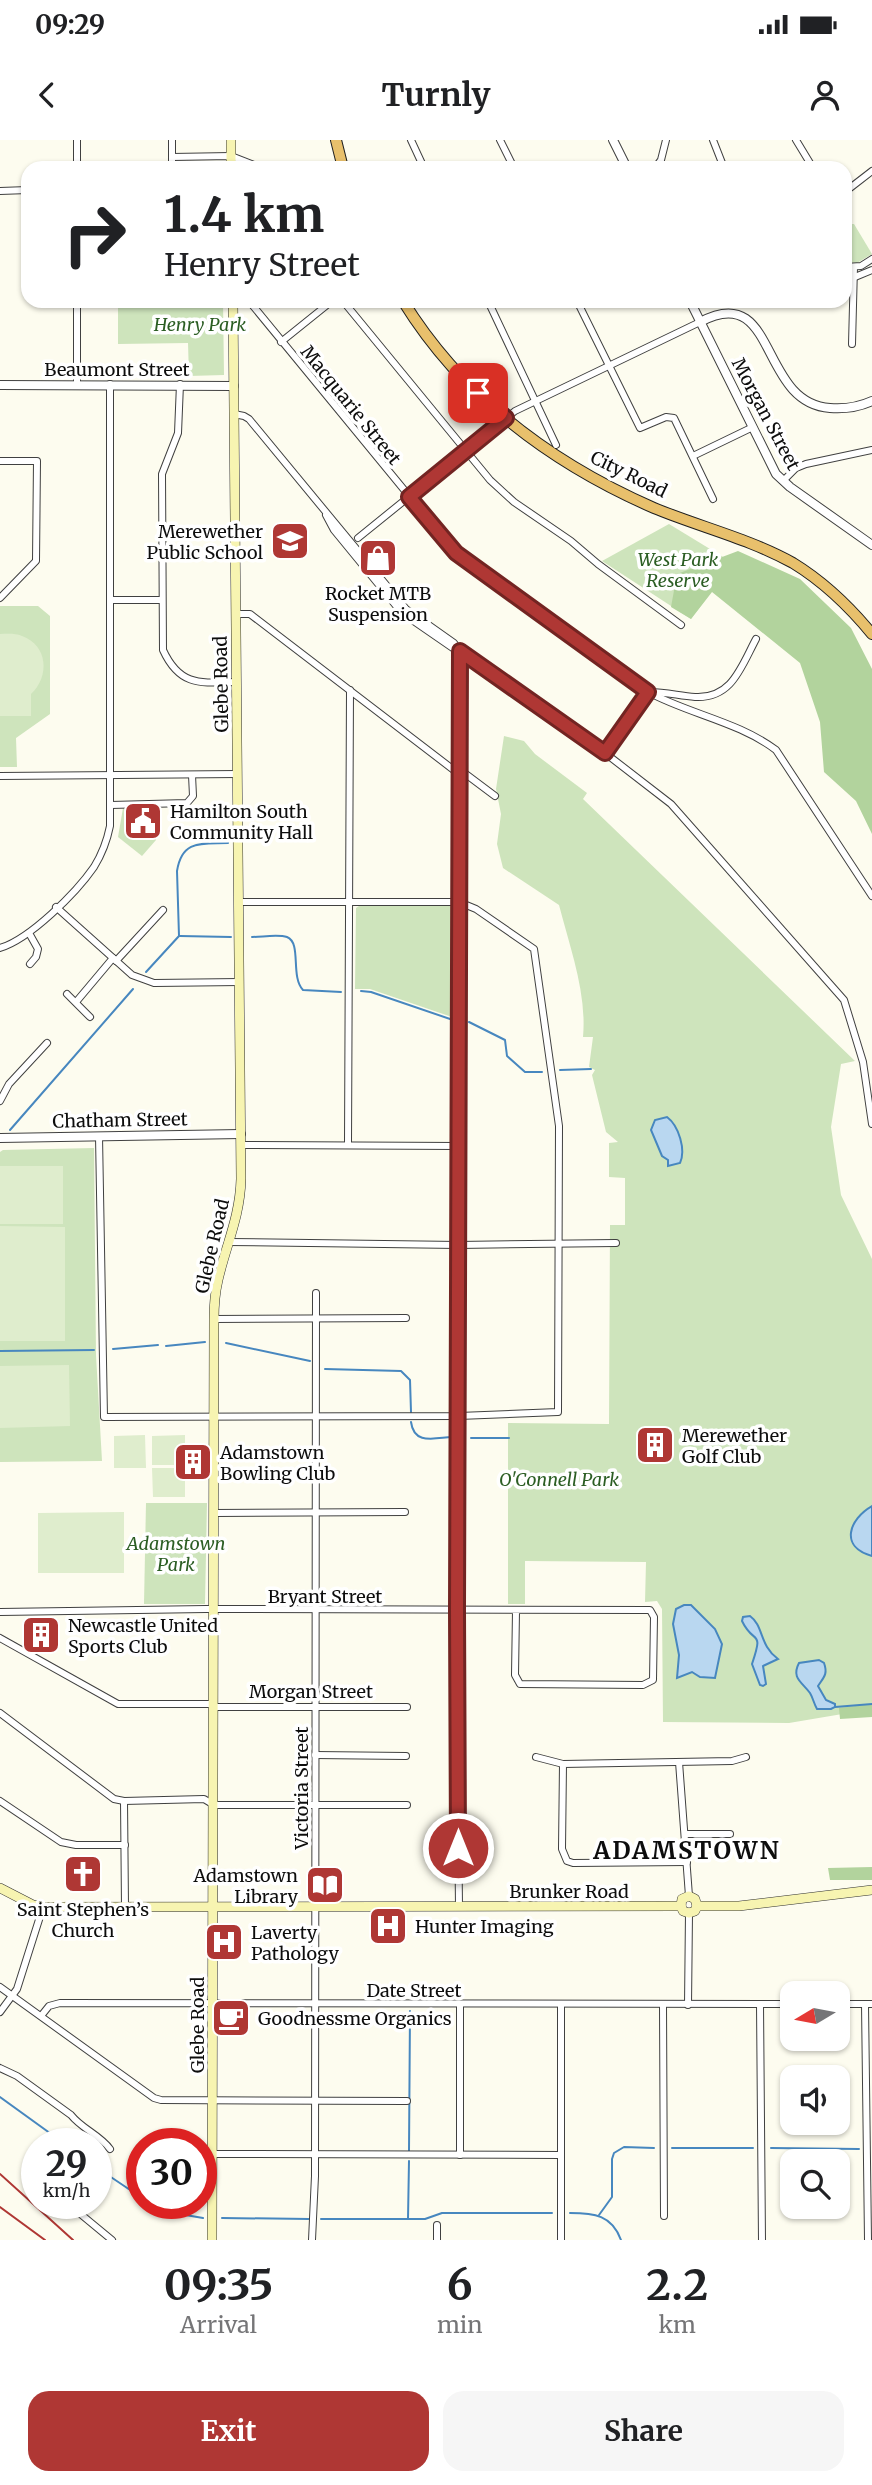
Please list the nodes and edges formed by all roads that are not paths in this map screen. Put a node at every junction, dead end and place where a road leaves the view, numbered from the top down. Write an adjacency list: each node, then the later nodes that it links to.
1 (77, 140): 13 (street)
2 (172, 140): 12 (street)
3 (231, 140): 11 (main road)
4 (336, 140): 17 (highway)
5 (411, 140): 18 (street)
6 (500, 140): 19 (street)
7 (613, 140): 20 (street)
8 (666, 140): 21 (street)
9 (713, 140): 22 (street)
10 (796, 140): 23 (street)
11 (231, 156): 12 (street); 15 (main road); 16 (street)
12 (172, 157): 14 (street)
13 (77, 161)
14 (172, 161)
15 (231, 161)
16 (244, 161)
17 (341, 161)
18 (421, 161)
19 (510, 161)
20 (624, 161)
21 (660, 161)
22 (721, 161)
23 (809, 161)
24 (872, 171): 25 (street)
25 (852, 186)
26 (21, 190): 27 (street)
27 (0, 191)
28 (872, 259): 29 (street)
29 (854, 267): 32 (street)
30 (872, 270): 32 (street)
31 (852, 277): 32 (street)
32 (855, 277): 44 (street)
33 (77, 308): 49 (street)
34 (233, 308): 50 (main road, Glebe Road)
35 (254, 308): 43 (street, Macquarie Street)
36 (323, 308): 43 (street)
37 (349, 308): 57 (street)
38 (408, 308): 54 (highway, City Road)
39 (491, 308): 51 (street)
40 (580, 308): 45 (street)
41 (693, 308): 42 (street, Morgan Street)
42 (699, 322): 45 (street); 52 (street); 55 (street, Morgan Street)
43 (281, 342): 62 (street, Macquarie Street)
44 (852, 344)
45 (608, 366): 51 (street); 59 (street)
46 (110, 384): 47 (street, Beaumont Street); 49 (street, Beaumont Street); 67 (street)
47 (180, 384): 50 (street, Beaumont Street); 68 (street)
48 (0, 385): 49 (street, Beaumont Street)
49 (77, 385)
50 (234, 386): 53 (main road, Glebe Road)
51 (535, 401): 54 (street); 56 (street)
52 (872, 401)
53 (234, 414): 69 (main road, Glebe Road); 73 (street)
54 (506, 418): 57 (street); 71 (highway, City Road)
55 (753, 427): 59 (street); 61 (street, Morgan Street)
56 (556, 445)
57 (467, 450): 62 (street); 70 (street)
58 (872, 450): 61 (street)
59 (693, 456): 63 (street)
60 (0, 461): 66 (street)
61 (783, 481): 65 (street, Morgan Street)
62 (409, 497): 64 (street); 76 (street, Macquarie Street)
63 (713, 499)
64 (358, 538)
65 (872, 545)
66 (0, 598)
67 (111, 600): 68 (street); 80 (street)
68 (162, 600): 74 (street)
69 (236, 614): 74 (main road, Glebe Road); 75 (street)
70 (681, 625)
71 (872, 634)
72 (755, 639): 76 (street)
73 (460, 651): 77 (street); 78 (street)
74 (237, 682): 79 (main road, Glebe Road)
75 (351, 690): 78 (street); 86 (street)
76 (648, 692): 77 (street); 85 (street, Macquarie Street)
77 (605, 753): 101 (street)
78 (459, 771): 83 (street); 88 (street)
79 (238, 774): 81 (street); 87 (main road, Glebe Road)
80 (110, 775): 81 (street); 82 (street); 84 (street)
81 (192, 775): 84 (street)
82 (0, 776)
83 (495, 796)
84 (111, 805): 89 (street)
85 (872, 896)
86 (349, 901): 87 (street); 88 (street); 105 (street)
87 (239, 902): 95 (main road, Glebe Road)
88 (459, 902): 106 (street); 109 (street)
89 (56, 907): 91 (street); 93 (street)
90 (163, 910): 93 (street)
91 (29, 933): 92 (street); 94 (street)
92 (0, 948)
93 (115, 960): 95 (street); 97 (street)
94 (30, 964)
95 (240, 982): 104 (main road, Glebe Road)
96 (67, 995): 97 (street)
97 (76, 1002): 98 (street)
98 (90, 1017)
99 (47, 1043): 100 (street)
100 (0, 1101)
101 (872, 1124)
102 (99, 1136): 103 (street, Chatham Street); 104 (street, Chatham Street); 116 (street)
103 (0, 1138)
104 (241, 1140): 105 (street); 107 (main road, Glebe Road)
105 (348, 1145): 106 (street)
106 (459, 1146): 110 (street)
107 (229, 1242): 110 (street); 114 (main road, Glebe Road)
108 (616, 1243): 109 (street)
109 (558, 1244): 110 (street); 117 (street)
110 (458, 1245): 117 (street)
111 (316, 1293): 112 (street, Victoria Street)
112 (316, 1318): 113 (street); 114 (street); 115 (street, Victoria Street)
113 (405, 1318)
114 (214, 1319): 116 (main road, Glebe Road)
115 (316, 1415): 116 (street); 117 (street); 119 (street, Victoria Street)
116 (214, 1416): 118 (main road, Glebe Road)
117 (459, 1416): 123 (street)
118 (214, 1513): 119 (street); 121 (main road, Glebe Road)
119 (315, 1513): 120 (street); 122 (street, Victoria Street)
120 (405, 1513)
121 (214, 1609): 122 (street, Bryant Street); 125 (street, Bryant Street); 127 (main road, Glebe Road)
122 (316, 1610): 123 (street, Bryant Street); 128 (street, Victoria Street)
123 (457, 1610): 124 (street, Bryant Street); 155 (street)
124 (516, 1611): 124 (street, Bryant Street)
125 (0, 1612)
126 (0, 1638): 127 (street, Morgan Street)
127 (214, 1706): 128 (street, Morgan Street); 140 (main road, Glebe Road)
128 (315, 1707): 129 (street, Morgan Street); 131 (street, Victoria Street)
129 (407, 1707)
130 (0, 1713): 138 (street)
131 (316, 1755): 132 (street); 139 (street, Victoria Street)
132 (406, 1756)
133 (536, 1757): 136 (street)
134 (746, 1757): 135 (street)
135 (679, 1762): 136 (street); 142 (street)
136 (563, 1764): 145 (street)
137 (0, 1801): 144 (street)
138 (124, 1801): 140 (street); 144 (street)
139 (315, 1804): 140 (street); 141 (street); 149 (street, Victoria Street)
140 (214, 1805): 154 (main road, Glebe Road)
141 (407, 1805)
142 (685, 1834): 143 (street); 145 (street)
143 (730, 1834)
144 (125, 1845): 153 (street)
145 (687, 1863): 148 (street)
146 (0, 1888): 152 (main road, Brunker Road)
147 (872, 1890): 151 (main road)
148 (689, 1896): 150 (main road); 151 (main road)
149 (316, 1906): 154 (main road, Brunker Road); 155 (main road, Brunker Road); 160 (street, Victoria Street)
150 (681, 1906): 155 (main road, Brunker Road); 156 (main road)
151 (697, 1906): 156 (main road)
152 (43, 1907): 153 (main road, Brunker Road); 158 (street)
153 (125, 1907): 154 (main road, Brunker Road)
154 (213, 1907): 159 (main road, Glebe Road)
155 (459, 1907)
156 (689, 1913): 168 (street)
157 (0, 1987): 158 (street)
158 (12, 1996): 169 (street); 170 (street)
159 (213, 2003): 160 (street, Date Street); 170 (street, Date Street); 172 (main road, Glebe Road)
160 (315, 2004): 161 (street, Date Street); 173 (street, Victoria Street)
161 (460, 2004): 162 (street, Date Street); 179 (street)
162 (561, 2004): 167 (street, Date Street); 180 (street)
163 (760, 2004): 164 (street, Date Street); 168 (street, Date Street); 190 (street)
164 (780, 2004)
165 (850, 2004): 166 (street)
166 (869, 2004): 191 (street)
167 (663, 2005): 168 (street, Date Street); 181 (street)
168 (688, 2005)
169 (0, 2012)
170 (41, 2016): 172 (street)
171 (0, 2068): 175 (street)
172 (212, 2101): 173 (street); 176 (main road, Glebe Road)
173 (315, 2101): 174 (street); 178 (street, Victoria Street)
174 (407, 2101)
175 (85, 2128)
176 (213, 2128)
177 (217, 2154): 178 (street)
178 (315, 2154): 179 (street); 187 (street, Victoria Street)
179 (460, 2155): 180 (street)
180 (561, 2155): 189 (street)
181 (664, 2216)
182 (87, 2219): 185 (street)
183 (212, 2219): 186 (main road, Glebe Road)
184 (437, 2225): 188 (street)
185 (112, 2240)
186 (212, 2240)
187 (312, 2240)
188 (437, 2240)
189 (561, 2240)
190 (762, 2240)
191 (868, 2240)

